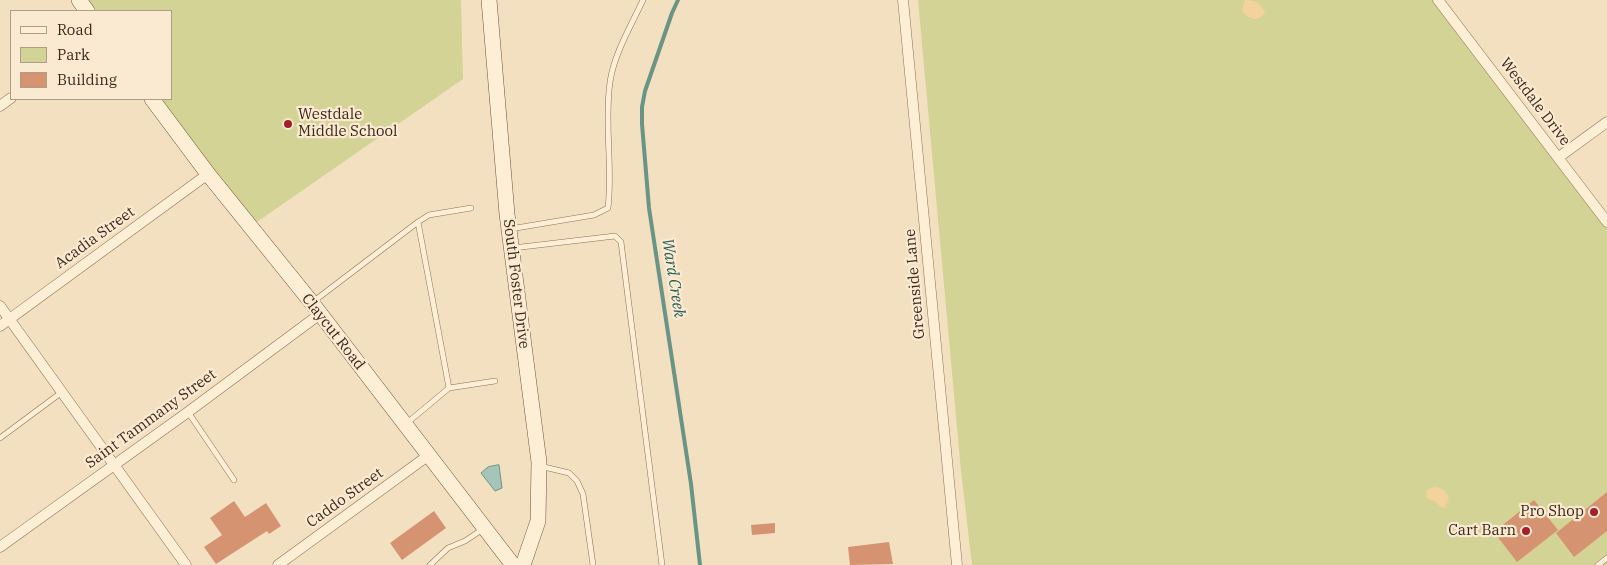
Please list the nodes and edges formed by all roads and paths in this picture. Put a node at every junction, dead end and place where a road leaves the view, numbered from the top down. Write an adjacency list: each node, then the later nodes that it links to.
1 (79, 0): 6 (street)
2 (489, 0): 14 (street, South Foster Drive)
3 (643, 0): 14 (lane)
4 (903, 0): 40 (street, Greenside Lane)
5 (1438, 0): 9 (street, Westdale Drive)
6 (87, 10)
7 (153, 100): 10 (street, Claycut Road)
8 (1607, 122): 9 (street)
9 (1559, 157): 13 (street, Westdale Drive)
10 (208, 174): 17 (street, Claycut Road); 18 (street, Acadia Street)
11 (471, 208): 12 (lane)
12 (418, 222): 17 (lane); 21 (lane)
13 (1607, 222)
14 (509, 229): 15 (street, South Foster Drive)
15 (512, 248): 28 (street, South Foster Drive); 39 (lane)
16 (0, 306): 18 (street)
17 (316, 309): 23 (street, Saint Tammany Street); 24 (street, Claycut Road)
18 (10, 319): 19 (street, Acadia Street); 22 (street)
19 (0, 326)
20 (495, 381): 21 (lane)
21 (450, 388): 24 (lane)
22 (62, 392): 25 (lane); 27 (street)
23 (188, 412): 27 (street, Saint Tammany Street); 29 (lane)
24 (405, 424): 26 (street, Claycut Road)
25 (0, 438)
26 (429, 455): 30 (street, Claycut Road); 34 (street, Caddo Street)
27 (114, 464): 31 (street, Saint Tammany Street); 33 (street)
28 (539, 465): 37 (street, South Foster Drive); 38 (lane)
29 (234, 480)
30 (485, 527): 35 (lane); 36 (street, Claycut Road)
31 (0, 547)
32 (1607, 558): 41 (lane)
33 (186, 565)
34 (278, 565)
35 (430, 565)
36 (513, 565)
37 (523, 565)
38 (593, 565)
39 (662, 565)
40 (957, 565)
41 (1598, 565)

